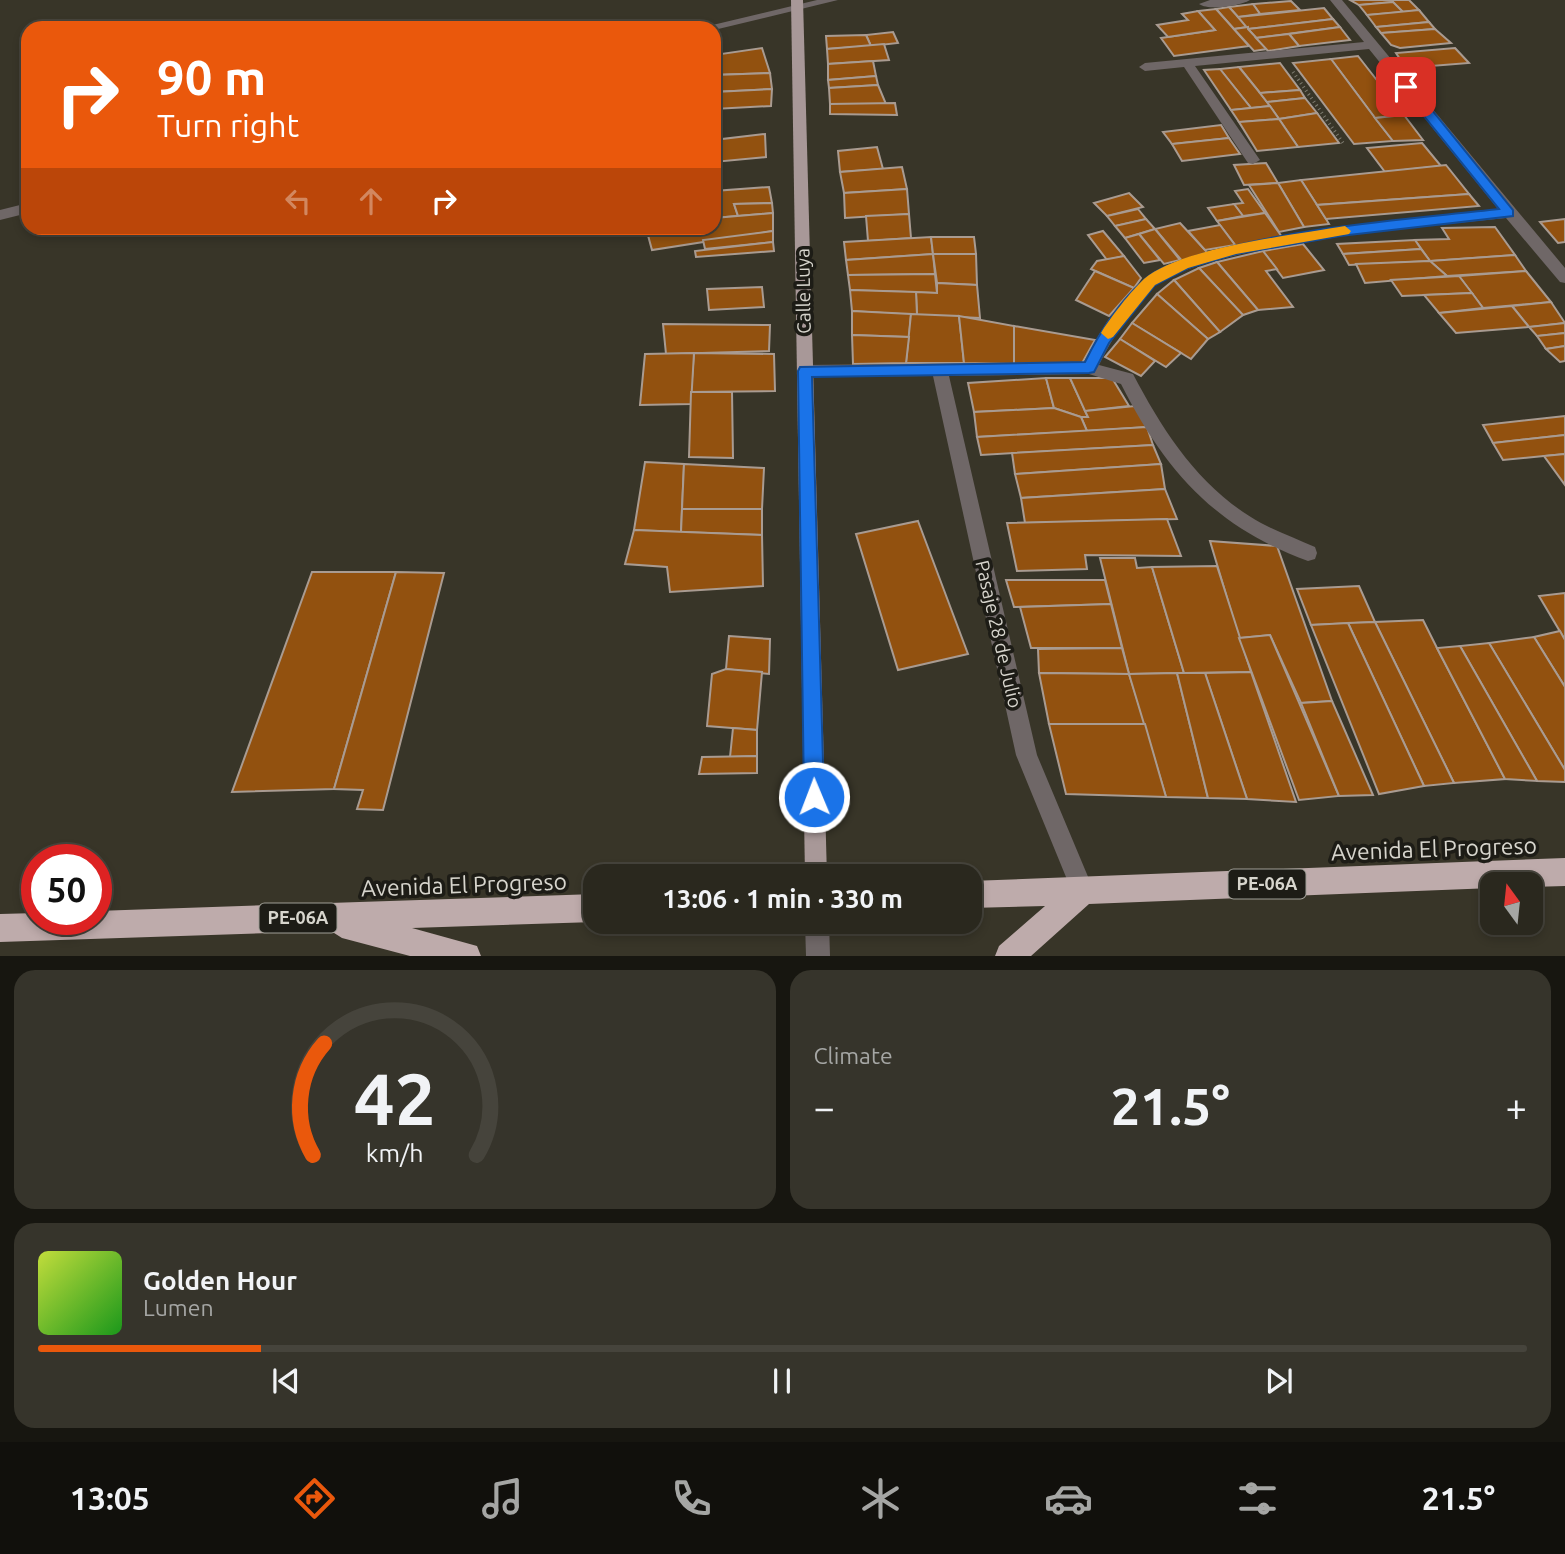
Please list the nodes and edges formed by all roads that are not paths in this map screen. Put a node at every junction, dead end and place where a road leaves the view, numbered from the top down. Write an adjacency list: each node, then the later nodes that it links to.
1 (832, 0): 4 (street)
2 (1244, 0): 5 (street)
3 (1336, 0): 7 (street)
4 (797, 4): 6 (street); 17 (main road, Calle Luya)
5 (1205, 4)
6 (721, 24)
7 (1372, 45): 8 (street); 12 (street)
8 (1187, 63): 9 (street); 10 (street)
9 (1145, 67)
10 (1253, 160)
11 (21, 210): 13 (street)
12 (1508, 213): 14 (street); 15 (street)
13 (0, 215)
14 (1565, 278)
15 (1089, 368): 16 (street); 18 (street)
16 (940, 370): 17 (street); 21 (street, Pasaje 28 de Julio)
17 (805, 371): 19 (main road, Calle Luya)
18 (1308, 553)
19 (816, 864)
20 (1565, 872): 21 (highway, Avenida El Progreso / PE-06A)
21 (1083, 891): 22 (highway, Avenida El Progreso / PE-06A); 29 (highway)
22 (982, 895)
23 (583, 908): 24 (highway, Avenida El Progreso / PE-06A)
24 (320, 918): 25 (highway, Avenida El Progreso / PE-06A); 27 (highway)
25 (0, 928)
26 (817, 934): 28 (street)
27 (467, 956)
28 (818, 956)
29 (1009, 956)

